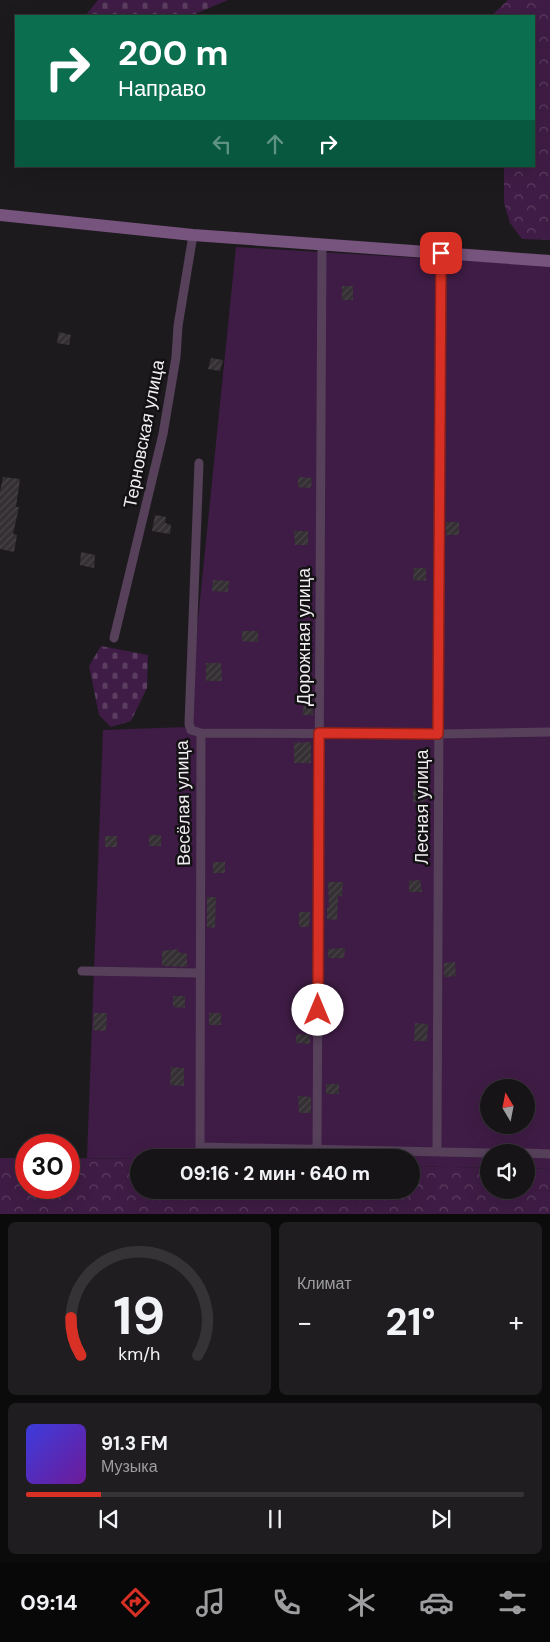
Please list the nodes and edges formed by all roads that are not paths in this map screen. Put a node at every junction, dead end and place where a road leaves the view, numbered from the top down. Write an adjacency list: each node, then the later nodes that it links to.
1 (0, 215): 2 (street)
2 (193, 235): 3 (street); 7 (street, Терновская улица)
3 (322, 244): 4 (street); 10 (street, Дорожная улица)
4 (441, 253): 5 (street); 11 (street, Лесная улица)
5 (550, 260)
6 (199, 463): 9 (street, Весёлая улица)
7 (114, 638)
8 (550, 732): 11 (street)
9 (201, 733): 10 (street); 13 (street, Весёлая улица)
10 (319, 733): 11 (street); 14 (street, Дорожная улица)
11 (438, 734): 16 (street, Лесная улица)
12 (82, 971): 13 (street)
13 (200, 973): 14 (street, Весёлая улица)
14 (317, 1149)
15 (420, 1152): 16 (street)
16 (437, 1152): 17 (street)
17 (480, 1153)
18 (535, 1154): 19 (street)
19 (550, 1154)

